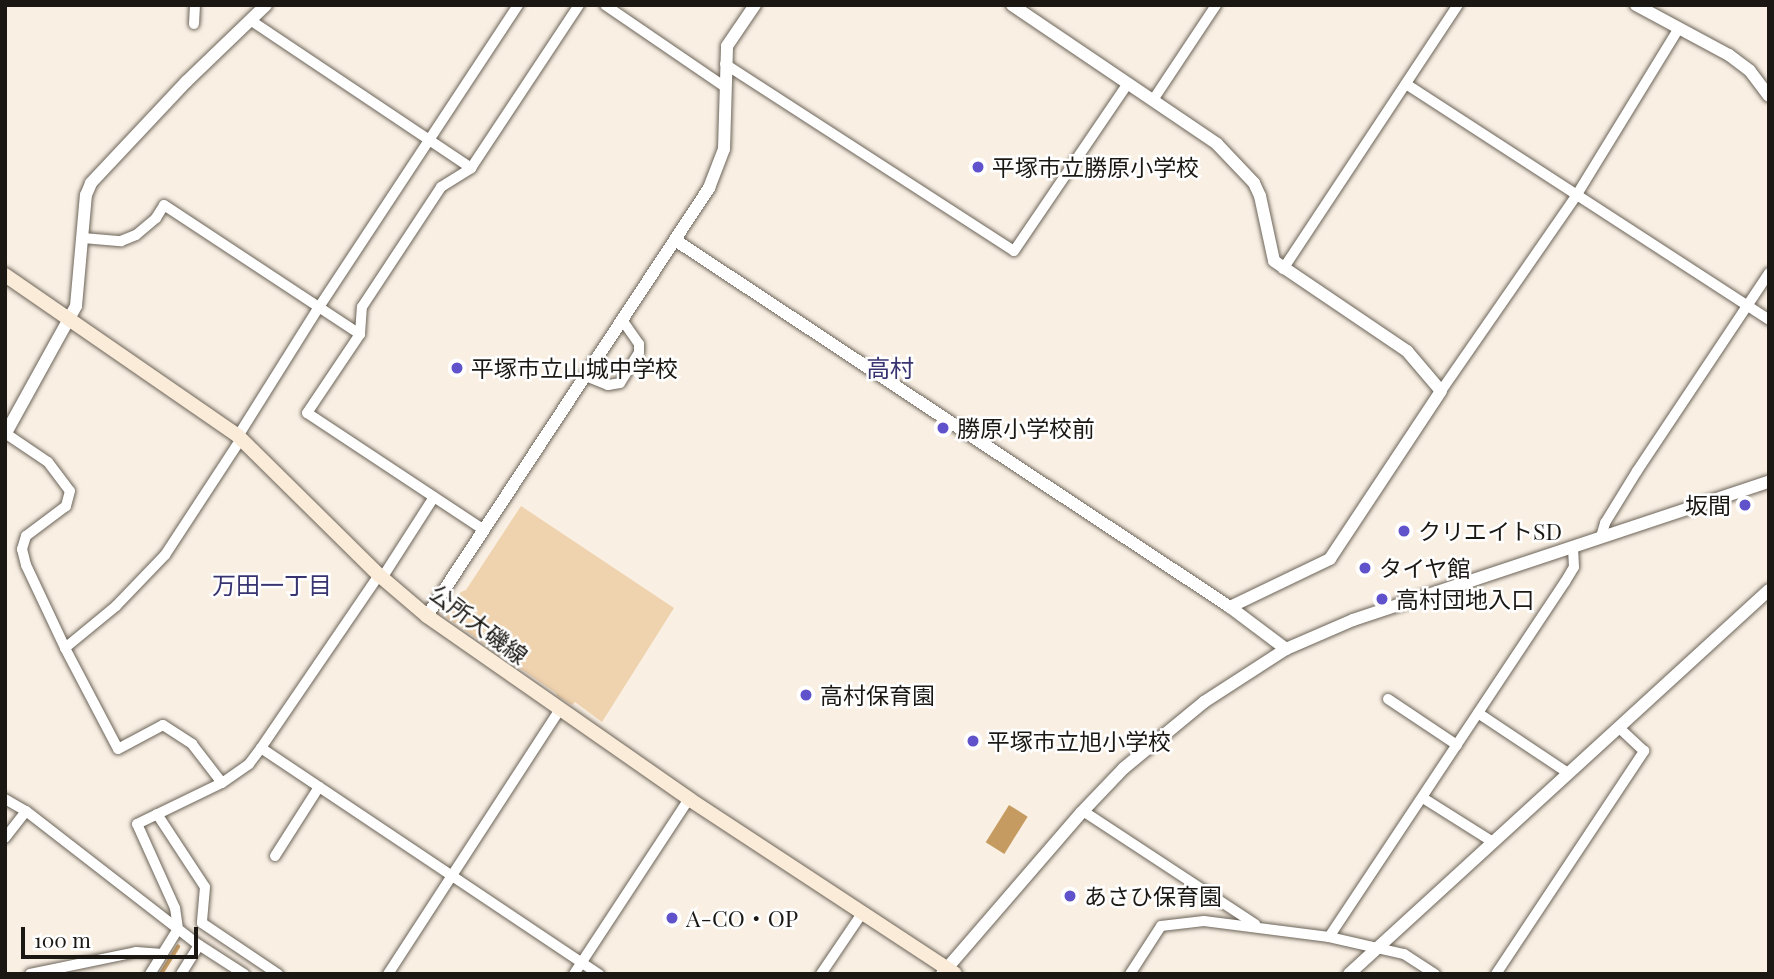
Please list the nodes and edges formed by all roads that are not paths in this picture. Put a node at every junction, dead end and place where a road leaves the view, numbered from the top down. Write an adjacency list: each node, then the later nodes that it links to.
1 (195, 5): 12 (street)
2 (266, 5): 11 (street)
3 (518, 5): 20 (street)
4 (579, 5): 21 (street)
5 (605, 5): 17 (street)
6 (755, 5): 14 (street)
7 (1012, 5): 15 (street)
8 (1216, 5): 19 (street)
9 (1458, 5): 16 (street)
10 (1636, 5): 13 (street)
11 (250, 20): 20 (street); 23 (street)
12 (194, 24)
13 (1679, 28): 18 (street); 22 (street)
14 (725, 64): 15 (street); 17 (street)
15 (1128, 83): 19 (street)
16 (1406, 84): 22 (street); 25 (street)
17 (725, 87): 24 (street)
18 (1769, 96)
19 (1153, 100): 25 (street)
20 (431, 141): 21 (street); 29 (street)
21 (471, 168): 33 (street)
22 (1576, 196): 28 (street); 35 (street)
23 (83, 238): 29 (street); 32 (street)
24 (675, 240): 30 (street); 45 (street)
25 (1283, 269): 35 (street)
26 (1769, 273): 28 (street)
27 (5, 275): 32 (main road, 公所大磯線)
28 (1747, 305): 31 (street); 41 (street)
29 (319, 307): 33 (street); 37 (street)
30 (622, 320): 34 (street); 34 (street)
31 (1769, 320)
32 (69, 321): 36 (street); 37 (main road, 公所大磯線)
33 (360, 334): 39 (street)
34 (586, 376): 40 (street)
35 (1441, 391): 45 (street)
36 (6, 432): 47 (street)
37 (239, 438): 43 (main road, 公所大磯線); 47 (street)
38 (1769, 482): 41 (street)
39 (434, 497): 40 (street); 43 (street)
40 (484, 530): 46 (street)
41 (1601, 537): 42 (street)
42 (1573, 548): 48 (street); 51 (street)
43 (380, 576): 46 (main road, 公所大磯線); 54 (street)
44 (1769, 590): 52 (street)
45 (1230, 607): 48 (street)
46 (428, 616): 50 (main road, 公所大磯線)
47 (65, 649): 56 (street)
48 (1286, 649): 62 (street)
49 (1388, 699): 53 (street)
50 (559, 711): 60 (main road, 公所大磯線); 67 (street)
51 (1478, 713): 53 (street); 55 (street)
52 (1618, 727): 55 (street); 89 (street)
53 (1457, 745): 58 (street)
54 (261, 748): 56 (street); 57 (street)
55 (1568, 773): 65 (street)
56 (222, 783): 63 (street)
57 (320, 788): 66 (street); 67 (street)
58 (1423, 798): 65 (street); 71 (street)
59 (5, 799): 61 (street)
60 (689, 799): 68 (main road, 公所大磯線); 75 (street)
61 (26, 811): 64 (street); 70 (street)
62 (1083, 811): 69 (street); 76 (street)
63 (157, 814): 70 (street); 81 (street)
64 (5, 838)
65 (1493, 842): 73 (street)
66 (275, 856)
67 (453, 877): 75 (street); 82 (street)
68 (861, 915): 76 (main road, 公所大磯線); 85 (street)
69 (1258, 927): 71 (street); 86 (street)
70 (178, 929): 72 (street); 74 (street)
71 (1329, 937): 73 (street)
72 (199, 945): 79 (street); 80 (street)
73 (1377, 948): 87 (street); 88 (street)
74 (163, 954): 77 (street); 78 (street)
75 (582, 962): 83 (street); 84 (street)
76 (948, 972)
77 (30, 974)
78 (150, 974)
79 (181, 974)
80 (244, 974)
81 (278, 974)
82 (388, 974)
83 (574, 974)
84 (599, 974)
85 (821, 974)
86 (1130, 974)
87 (1349, 974)
88 (1435, 974)
89 (1496, 974)

